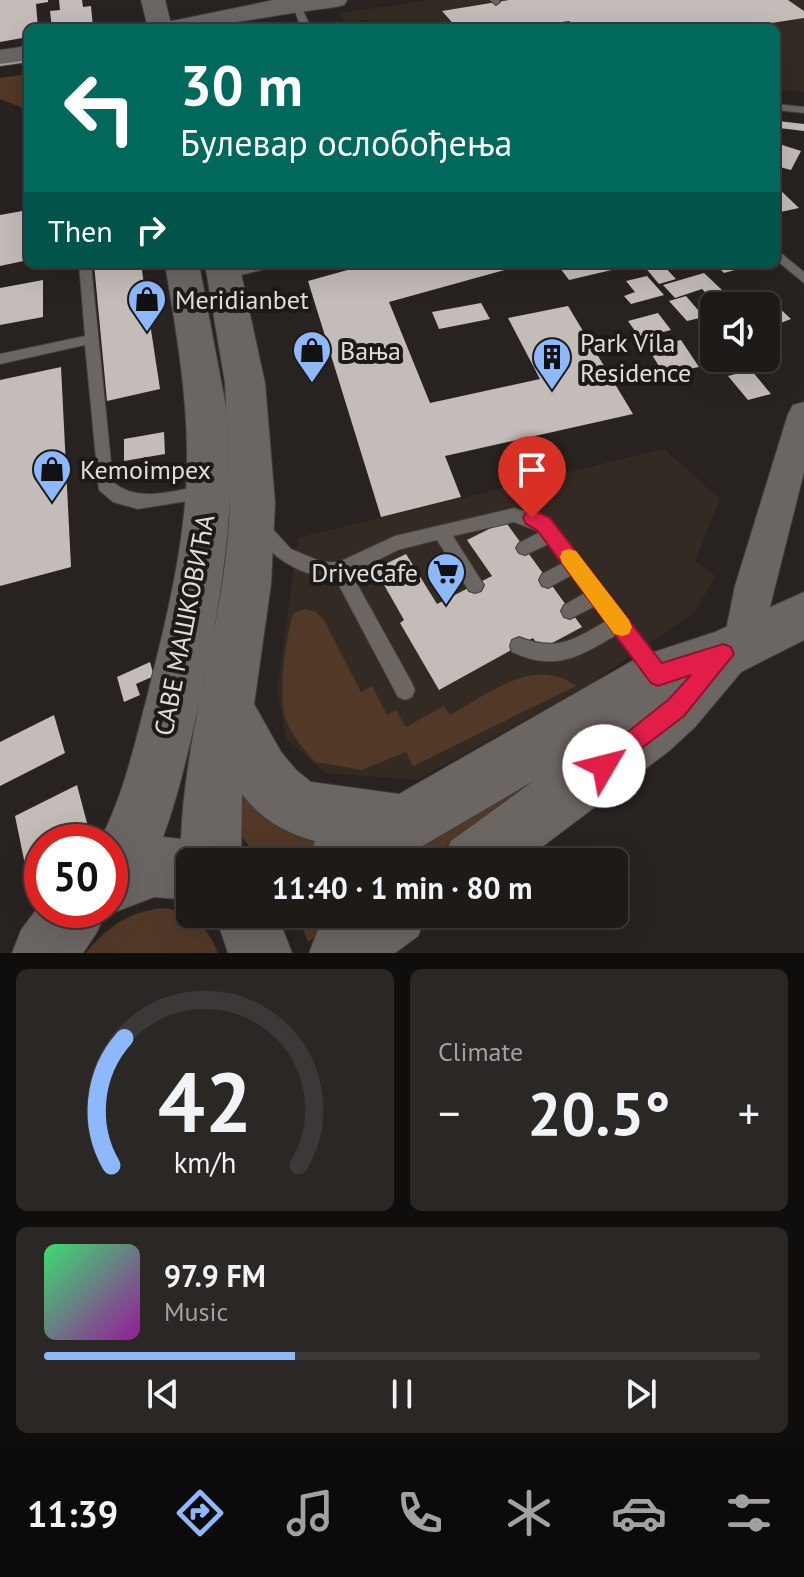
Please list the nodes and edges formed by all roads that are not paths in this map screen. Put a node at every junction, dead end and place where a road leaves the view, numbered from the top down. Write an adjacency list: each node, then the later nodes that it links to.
1 (153, 0): 4 (main road)
2 (336, 0): 3 (street)
3 (295, 6): 5 (street); 6 (street); 7 (lane)
4 (159, 24)
5 (191, 24)
6 (226, 24)
7 (304, 24)
8 (24, 55): 9 (main road)
9 (0, 58)
10 (24, 65): 11 (main road)
11 (0, 68)
12 (780, 100): 13 (lane)
13 (804, 103)
14 (780, 107): 15 (lane)
15 (804, 110)
16 (780, 257): 20 (lane)
17 (85, 268): 21 (lane)
18 (183, 268): 24 (main road, САВЕ МАШКОВИЋА)
19 (223, 269): 25 (main road, САВЕ МАШКОВИЋА)
20 (804, 279)
21 (92, 339): 22 (lane); 24 (lane)
22 (0, 359)
23 (804, 414): 38 (street)
24 (208, 492): 43 (main road, САВЕ МАШКОВИЋА)
25 (253, 517): 30 (lane); 41 (main road, САВЕ МАШКОВИЋА)
26 (441, 531): 27 (lane); 30 (lane); 31 (lane)
27 (551, 534): 28 (lane); 29 (lane)
28 (525, 548)
29 (575, 565): 32 (lane); 33 (lane)
30 (340, 570): 40 (lane)
31 (477, 576)
32 (548, 580)
33 (598, 595): 34 (lane); 36 (lane)
34 (570, 611)
35 (804, 615): 38 (main road)
36 (619, 623): 37 (lane); 39 (lane)
37 (519, 646)
38 (733, 649): 39 (main road); 46 (main road)
39 (658, 675): 42 (main road)
40 (405, 690)
41 (228, 711): 42 (main road); 44 (main road, САВЕ МАШКОВИЋА)
42 (402, 824): 45 (main road)
43 (128, 848)
44 (212, 848)
45 (361, 848)
46 (491, 848)
47 (176, 869): 48 (main road)
48 (128, 876)
49 (251, 928): 51 (main road)
50 (376, 928): 52 (main road)
51 (260, 953)
52 (341, 953)

